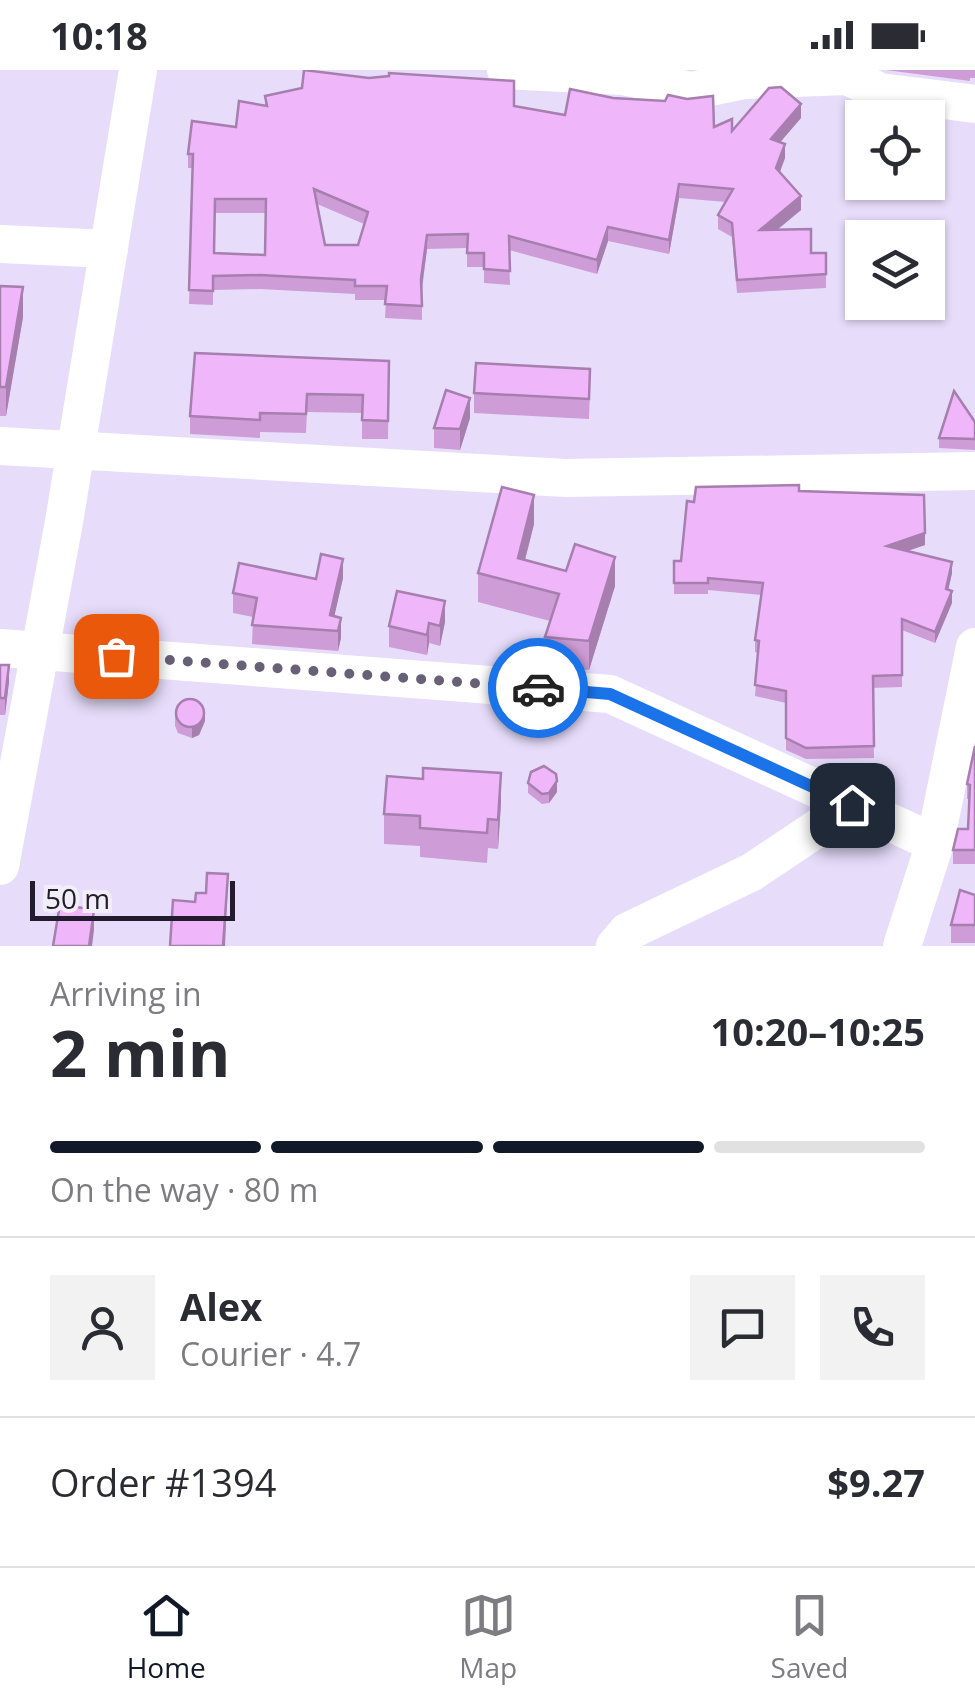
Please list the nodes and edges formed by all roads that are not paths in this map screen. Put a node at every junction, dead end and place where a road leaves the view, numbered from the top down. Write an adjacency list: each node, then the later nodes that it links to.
1 (138, 70): 6 (street)
2 (506, 70): 3 (street)
3 (623, 73): 4 (street)
4 (975, 104)
5 (0, 244): 6 (street)
6 (109, 249): 8 (street)
7 (0, 446): 8 (street)
8 (76, 448): 9 (street); 12 (street)
9 (975, 470)
10 (975, 647): 14 (street)
11 (0, 648): 12 (street)
12 (40, 650): 13 (street); 15 (street)
13 (852, 805): 14 (street); 16 (street)
14 (935, 843): 17 (street)
15 (1, 859)
16 (615, 946)
17 (902, 946)

